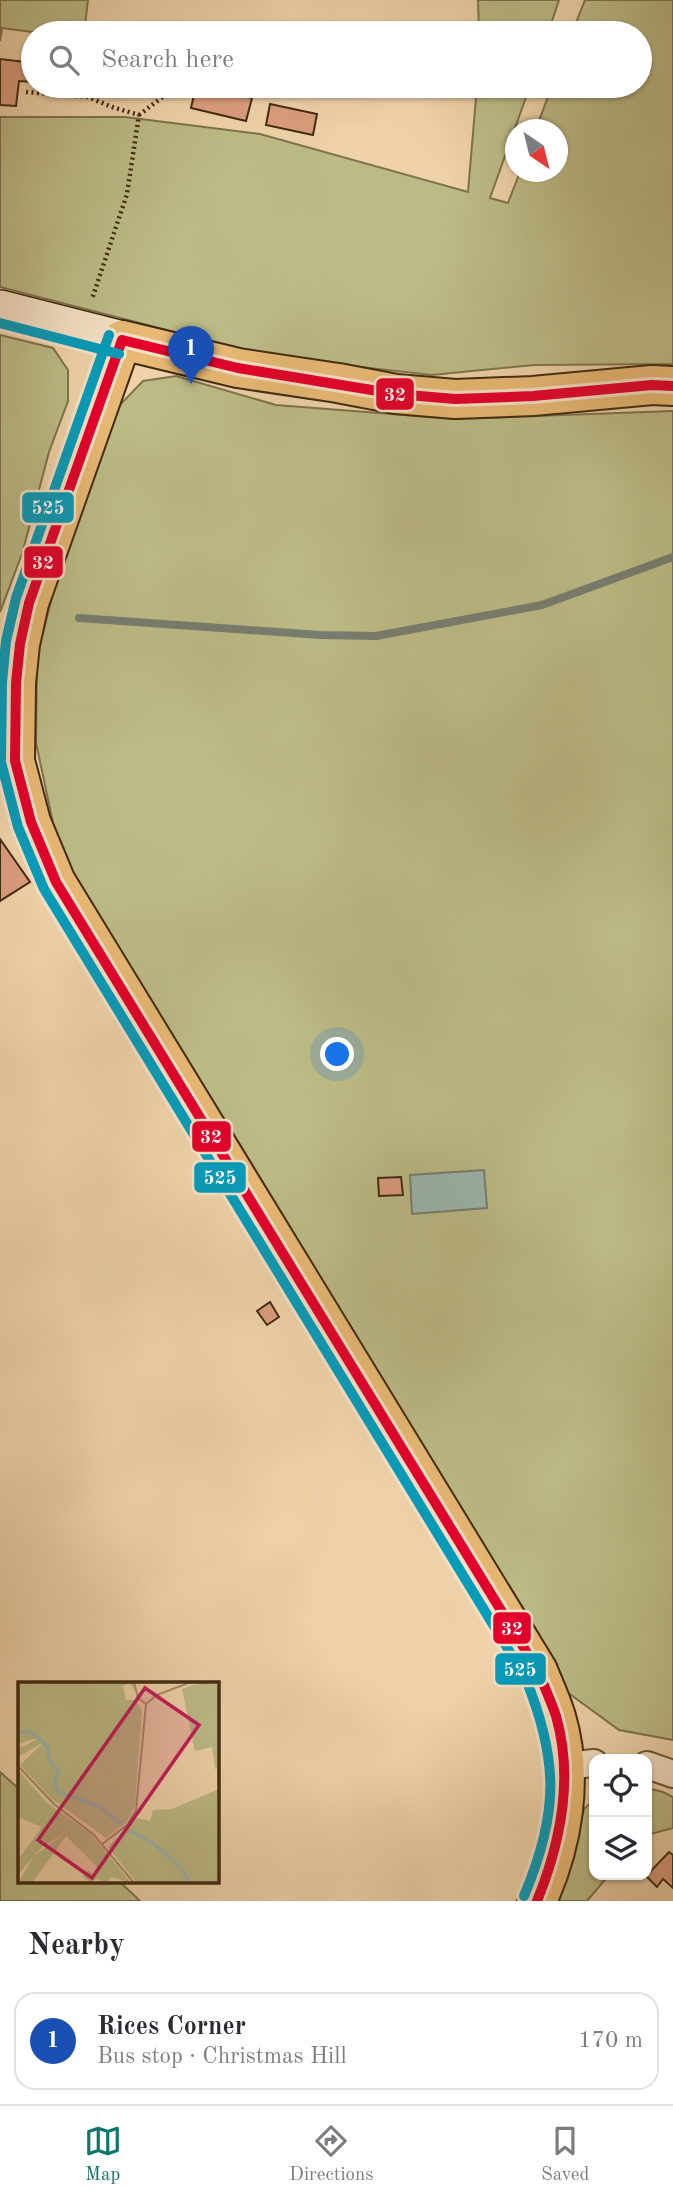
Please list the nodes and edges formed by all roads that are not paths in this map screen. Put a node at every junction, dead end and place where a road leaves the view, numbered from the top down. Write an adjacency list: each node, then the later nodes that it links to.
1 (0, 309): 2 (main road)
2 (122, 341): 3 (main road); 4 (main road)
3 (673, 387)
4 (580, 1764): 7 (main road)
5 (652, 1767): 6 (street)
6 (673, 1774)
7 (537, 1901)

